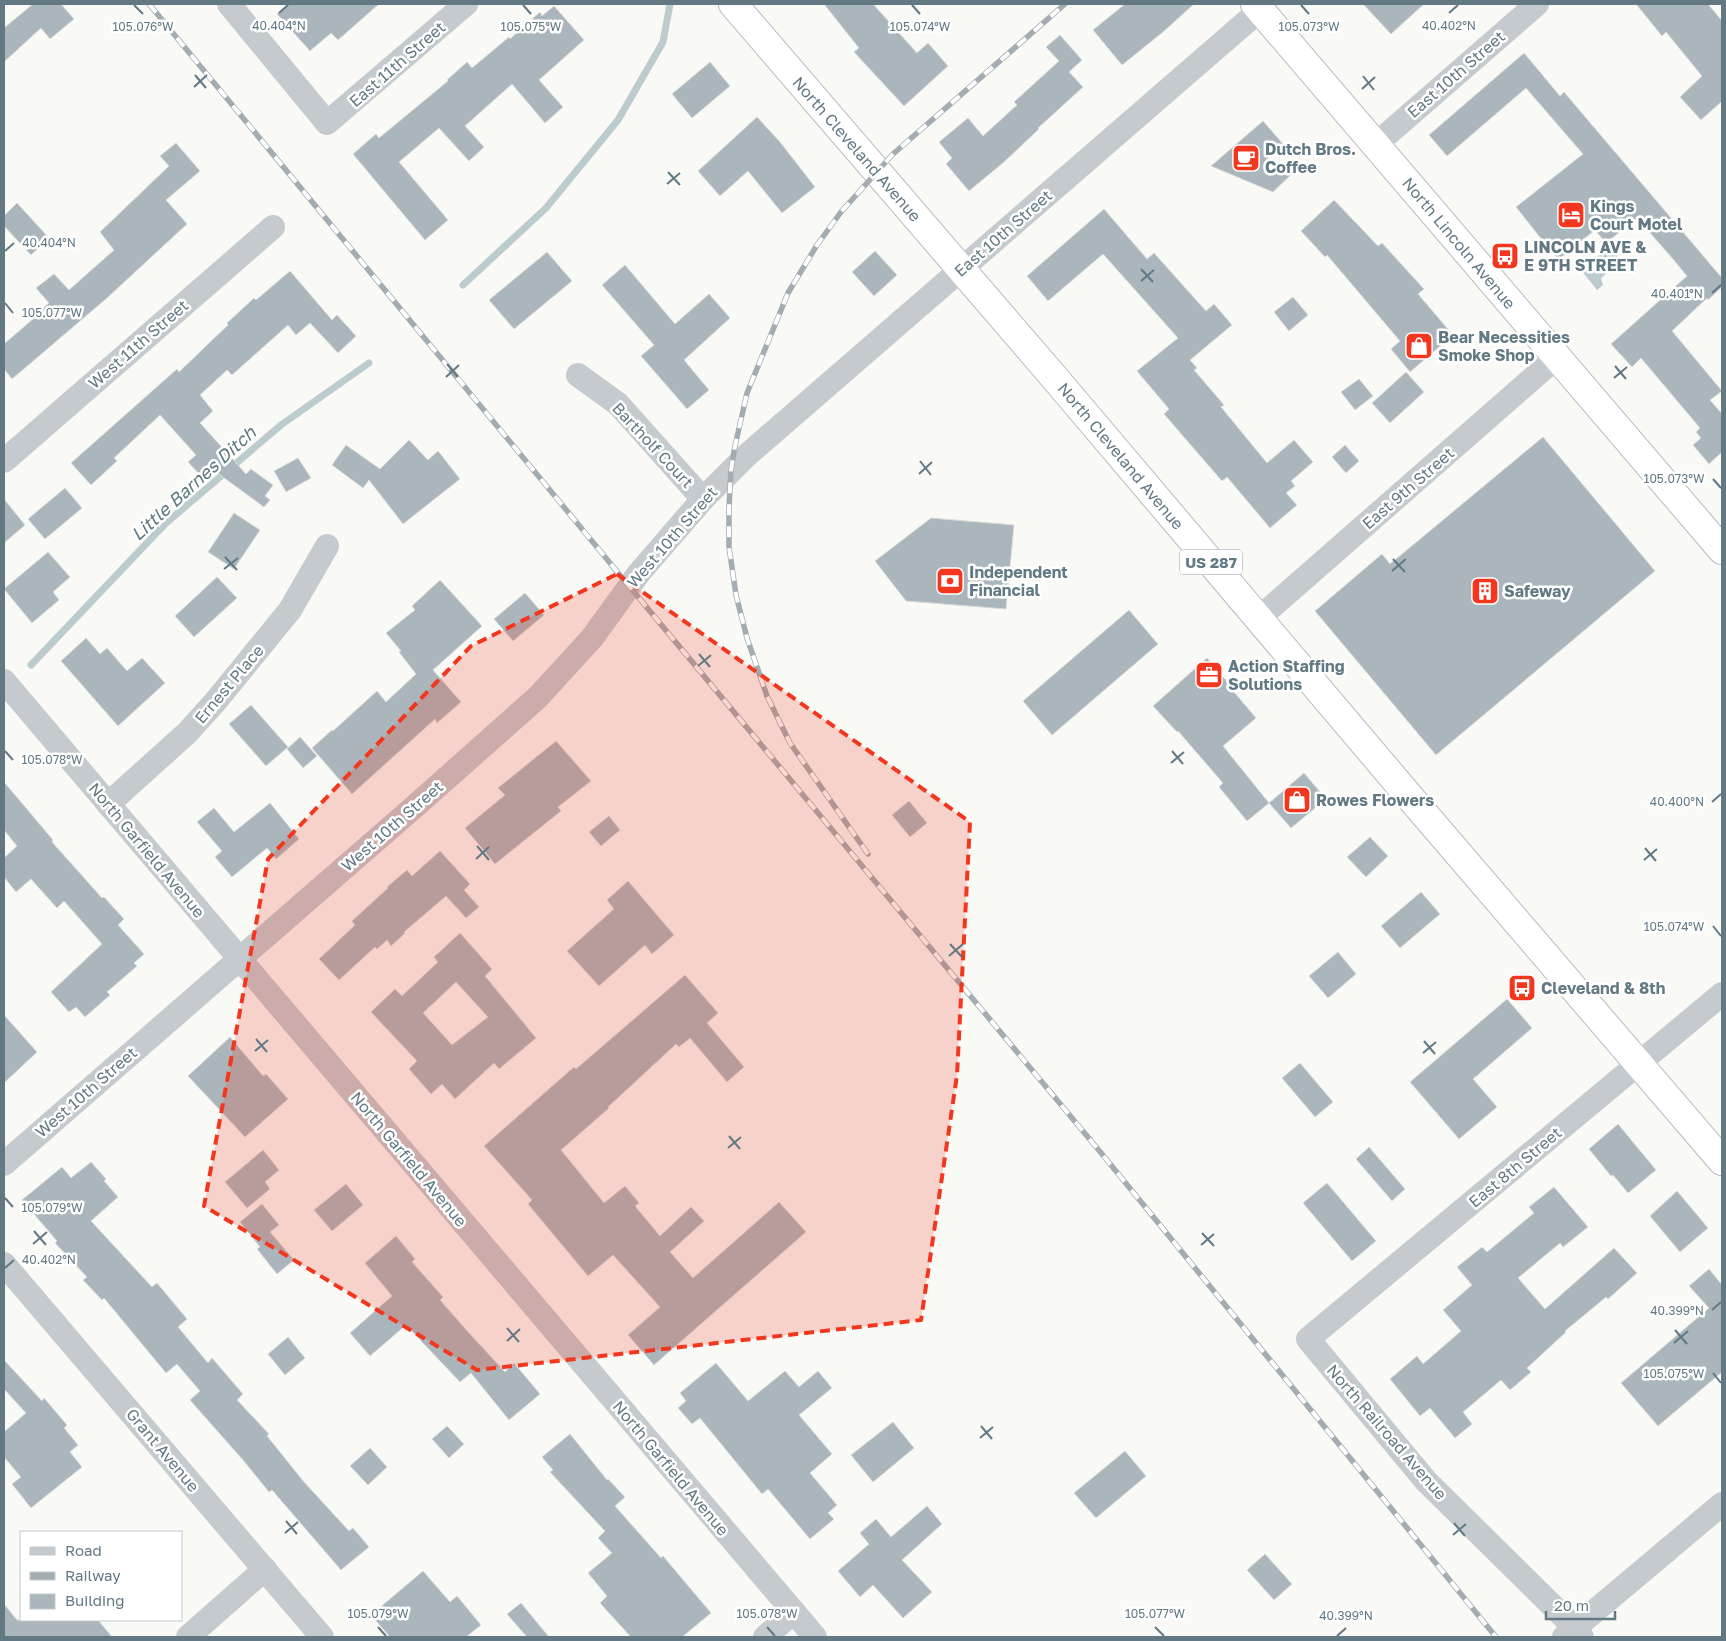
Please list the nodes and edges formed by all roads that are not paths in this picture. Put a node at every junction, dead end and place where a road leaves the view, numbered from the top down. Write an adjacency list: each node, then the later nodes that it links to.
1 (229, 4): 2 (street, East 11th Street)
2 (466, 4)
3 (733, 4): 8 (highway, North Cleveland Avenue / US 287)
4 (1537, 4): 6 (street, East 10th Street)
5 (1257, 7): 6 (highway, North Lincoln Avenue); 8 (street, East 10th Street)
6 (1375, 145): 9 (highway, North Lincoln Avenue)
7 (273, 227): 12 (street, West 11th Street)
8 (961, 269): 11 (street, East 10th Street); 16 (highway, North Cleveland Avenue / US 287)
9 (1557, 358): 15 (highway, North Lincoln Avenue); 16 (street, East 9th Street)
10 (578, 375): 13 (street, Bartholf Court)
11 (746, 456): 13 (street, West 10th Street)
12 (4, 461)
13 (703, 499): 19 (street, West 10th Street)
14 (327, 546): 18 (street, Ernest Place)
15 (1722, 550)
16 (1259, 618): 21 (highway, North Cleveland Avenue / US 287)
17 (4, 681): 18 (street, North Garfield Avenue)
18 (108, 804): 19 (street, North Garfield Avenue)
19 (239, 959): 23 (street, West 10th Street); 28 (street, North Garfield Avenue)
20 (1722, 994): 21 (street, East 8th Street)
21 (1639, 1064): 22 (highway, North Cleveland Avenue / US 287); 25 (street, East 8th Street)
22 (1722, 1161)
23 (4, 1164)
24 (4, 1264): 27 (street, Grant Avenue)
25 (1308, 1339): 29 (street, North Railroad Avenue)
26 (1722, 1504): 29 (street)
27 (265, 1569): 30 (street); 31 (street, Grant Avenue)
28 (794, 1612): 32 (street); 33 (street, North Garfield Avenue)
29 (1574, 1634)
30 (188, 1637)
31 (322, 1637)
32 (765, 1637)
33 (815, 1637)

